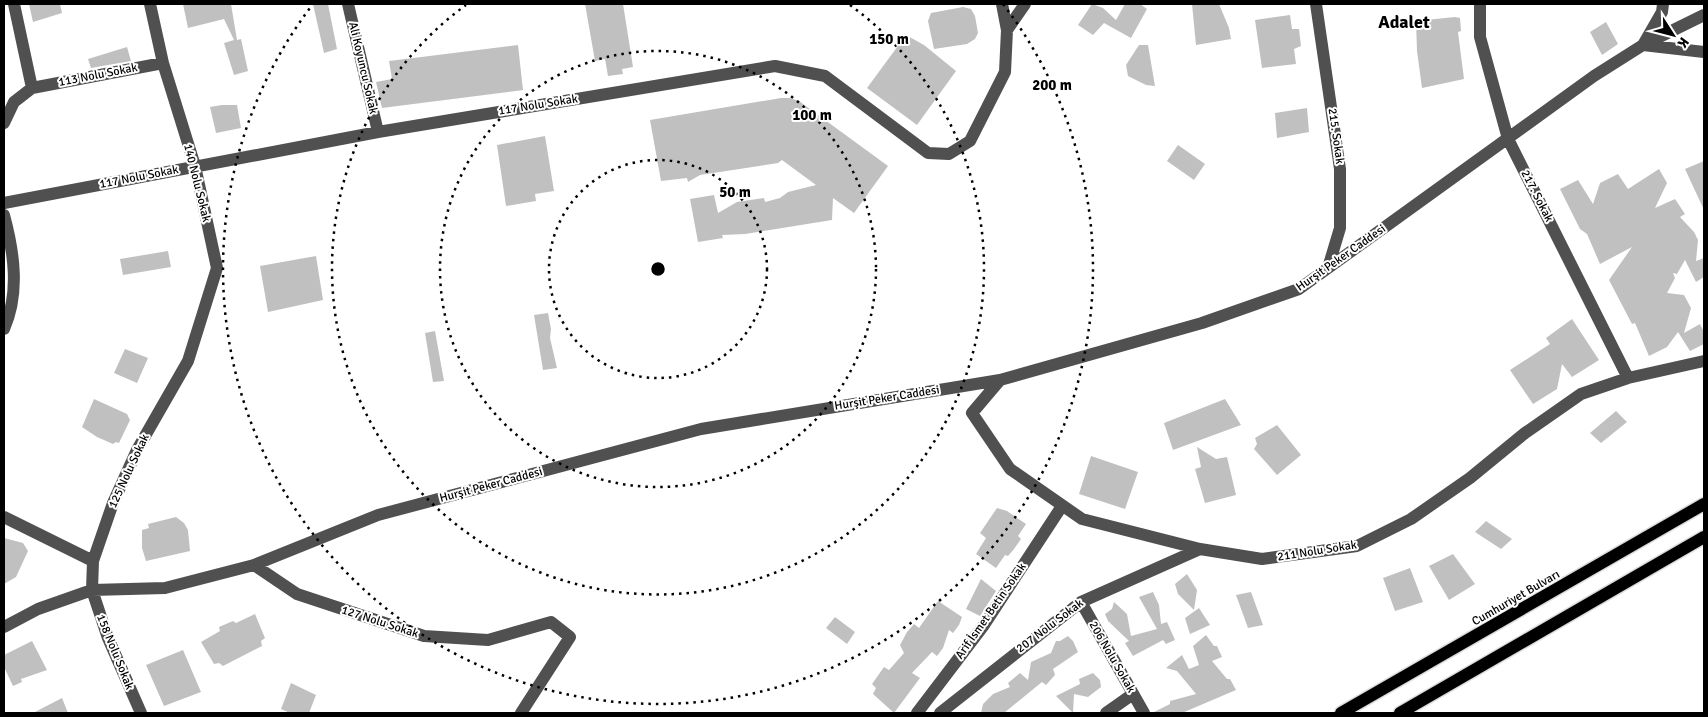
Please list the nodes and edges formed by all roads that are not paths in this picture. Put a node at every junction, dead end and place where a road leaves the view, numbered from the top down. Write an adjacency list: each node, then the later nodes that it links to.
1 (14, 4): 14 (street)
2 (150, 4): 13 (street, 140 Nolu Sokak)
3 (348, 4): 16 (street, Ali Koyuncu Sokak)
4 (1002, 4): 10 (street)
5 (1025, 4): 10 (street)
6 (1316, 4): 21 (street, 215. Sokak)
7 (1480, 4): 17 (street, 217. Sokak)
8 (1663, 4): 11 (street)
9 (1704, 15): 11 (street, Hurşit Peker Caddesi)
10 (1007, 30): 16 (street, 117 Nolu Sokak)
11 (1643, 45): 12 (street); 17 (street, Hurşit Peker Caddesi)
12 (1704, 52)
13 (163, 63): 14 (street, 113 Nolu Sokak); 18 (street, 140 Nolu Sokak)
14 (32, 88): 15 (street)
15 (4, 123)
16 (378, 132): 18 (street, 117 Nolu Sokak)
17 (1508, 139): 21 (street, Hurşit Peker Caddesi); 25 (street, 217. Sokak)
18 (195, 166): 19 (street, 117 Nolu Sokak); 23 (street, 140 Nolu Sokak)
19 (4, 203)
20 (4, 215): 22 (street)
21 (1328, 268): 26 (street, Hurşit Peker Caddesi)
22 (4, 329)
23 (188, 361): 32 (street, 125 Nolu Sokak)
24 (1704, 361): 25 (street, 211 Nolu Sokak)
25 (1628, 378): 31 (street, 211 Nolu Sokak)
26 (1000, 380): 28 (street, 211 Nolu Sokak); 33 (street, Hurşit Peker Caddesi)
27 (1704, 504): 44 (main road, Cumhuriyet Bulvarı)
28 (1062, 506): 31 (street, 211 Nolu Sokak); 40 (street, Arif İsmet Betin Sokak)
29 (4, 517): 32 (street)
30 (1704, 537): 45 (main road)
31 (1200, 549): 35 (street, 207 Nolu Sokak)
32 (93, 561): 34 (street, 125 Nolu Sokak)
33 (254, 565): 34 (street, Hurşit Peker Caddesi); 39 (street, 127 Nolu Sokak)
34 (92, 590): 36 (street, Hurşit Peker Caddesi); 38 (street, 158 Nolu Sokak)
35 (1080, 602): 37 (street, 206 Nolu Sokak); 41 (street, 207 Nolu Sokak)
36 (4, 627)
37 (1133, 694): 42 (street); 43 (street, 206 Nolu Sokak)
38 (141, 713)
39 (521, 713)
40 (917, 713)
41 (940, 713)
42 (1106, 713)
43 (1144, 713)
44 (1341, 713)
45 (1400, 713)

